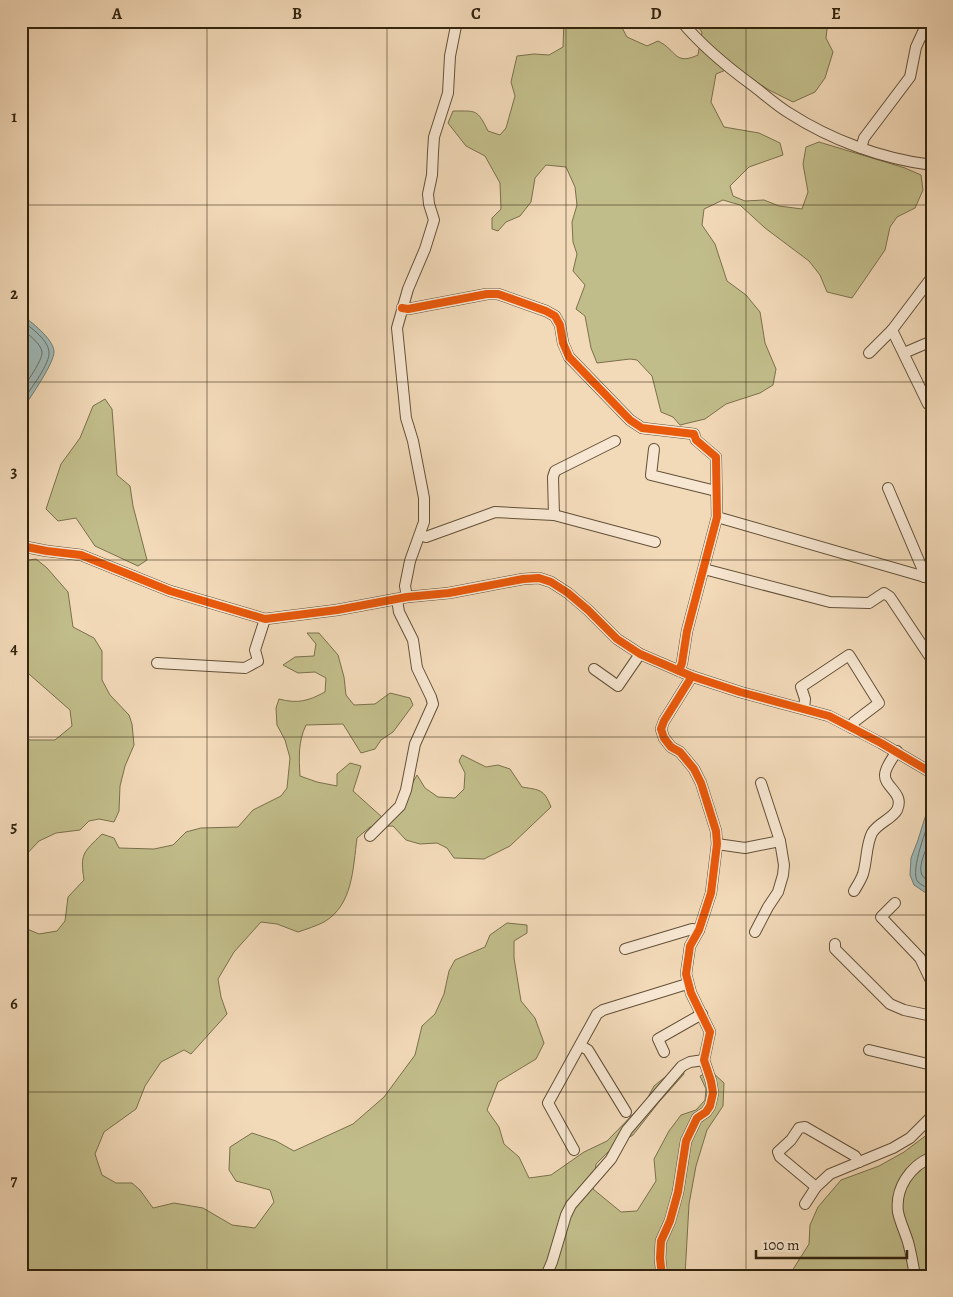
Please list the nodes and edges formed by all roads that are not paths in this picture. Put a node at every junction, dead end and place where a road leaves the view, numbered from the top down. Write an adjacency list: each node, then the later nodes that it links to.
1 (457, 21): 7 (street)
2 (681, 21): 4 (street)
3 (928, 21): 4 (street)
4 (861, 148): 5 (street)
5 (932, 165)
6 (932, 278): 8 (street)
7 (402, 308): 16 (street); 19 (street)
8 (892, 330): 10 (street); 11 (street)
9 (932, 340): 11 (street)
10 (869, 352)
11 (904, 353): 12 (street)
12 (932, 403)
13 (615, 441): 17 (street)
14 (654, 449): 16 (street)
15 (888, 488): 23 (street)
16 (716, 491): 18 (street)
17 (554, 515): 19 (street); 20 (street)
18 (717, 517): 22 (street); 23 (street)
19 (420, 535): 24 (street)
20 (655, 542)
21 (21, 546): 25 (street)
22 (704, 569): 27 (street); 30 (street)
23 (928, 578)
24 (402, 599): 25 (street); 26 (street); 37 (street)
25 (265, 620): 28 (street)
26 (640, 654): 29 (street); 30 (street)
27 (932, 660)
28 (157, 663)
29 (594, 669)
30 (679, 671): 31 (street)
31 (691, 676): 32 (street); 39 (street)
32 (804, 709): 33 (street); 33 (street)
33 (852, 728): 34 (street)
34 (897, 751): 35 (street); 40 (street)
35 (932, 773)
36 (762, 783): 38 (street)
37 (370, 836)
38 (780, 841): 39 (street); 43 (street)
39 (717, 844): 42 (street)
40 (854, 891)
41 (895, 903): 47 (street)
42 (699, 930): 45 (street); 46 (street)
43 (755, 932)
44 (835, 944): 49 (street)
45 (625, 949)
46 (687, 984): 48 (street); 50 (street)
47 (932, 984)
48 (702, 1014): 52 (street); 53 (street)
49 (932, 1016)
50 (580, 1046): 55 (street); 57 (street)
51 (869, 1050): 54 (street)
52 (664, 1052)
53 (704, 1060): 62 (street); 63 (street)
54 (932, 1065)
55 (626, 1112)
56 (932, 1116): 59 (street)
57 (574, 1150)
58 (932, 1157): 64 (street)
59 (859, 1162): 60 (street); 60 (street)
60 (816, 1187): 61 (street)
61 (805, 1204)
62 (546, 1276)
63 (662, 1276)
64 (915, 1276)

